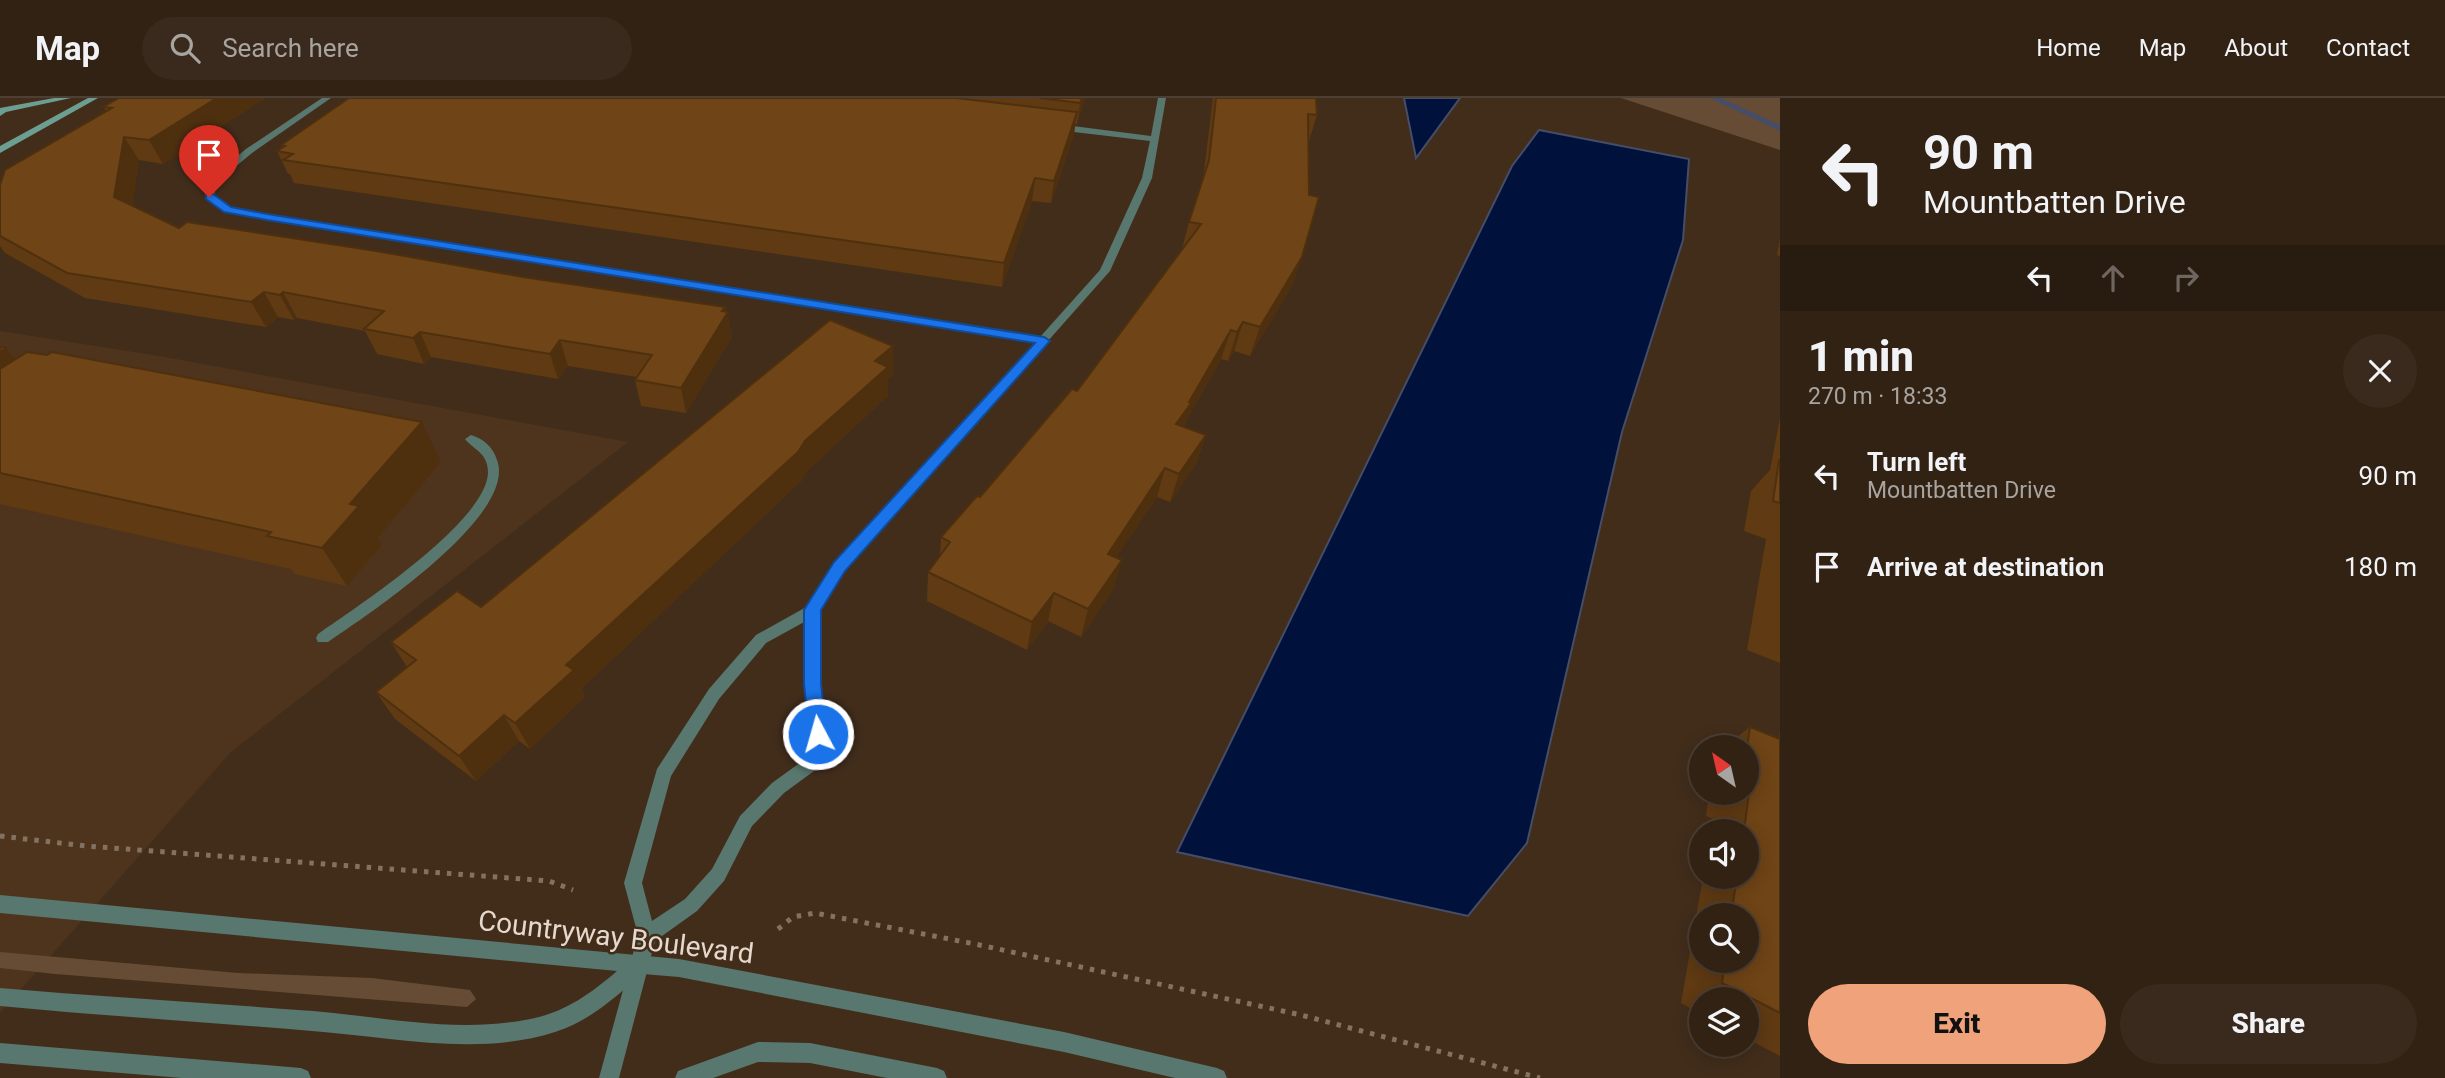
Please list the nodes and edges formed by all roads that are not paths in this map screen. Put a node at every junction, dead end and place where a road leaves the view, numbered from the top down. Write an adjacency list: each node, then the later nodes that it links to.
1 (26, 98): 6 (main road)
2 (67, 98): 6 (main road)
3 (94, 98): 9 (main road)
4 (327, 98): 10 (street)
5 (1162, 98): 8 (street)
6 (1, 111)
7 (1045, 126): 8 (street)
8 (1153, 139): 10 (street)
9 (0, 150)
10 (1044, 341): 12 (street)
11 (471, 439): 13 (street)
12 (813, 610): 15 (street); 15 (street)
13 (323, 638)
14 (0, 904): 16 (street, Countryway Boulevard)
15 (648, 934): 16 (street)
16 (640, 963): 17 (street); 20 (street); 23 (street, Countryway Boulevard)
17 (0, 997)
18 (0, 1053): 19 (street)
19 (302, 1078)
20 (609, 1078)
21 (685, 1078): 22 (street)
22 (937, 1078)
23 (1217, 1078)

